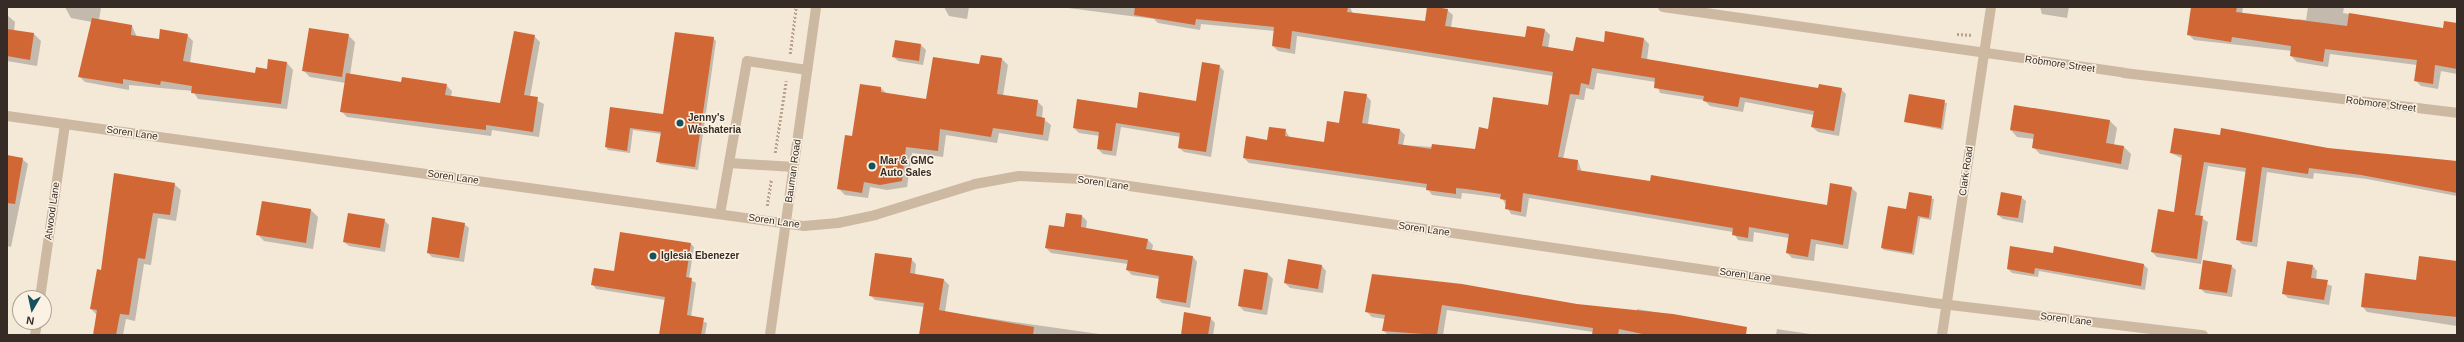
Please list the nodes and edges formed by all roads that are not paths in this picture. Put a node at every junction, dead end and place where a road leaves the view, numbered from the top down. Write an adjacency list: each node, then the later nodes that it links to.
1 (816, 7): 5 (street, Bauman Road)
2 (1663, 7): 4 (street, Robmore Street)
3 (1991, 7): 4 (street, Clark Road)
4 (1984, 53): 6 (street, Robmore Street); 14 (street, Clark Road)
5 (807, 70): 9 (street); 10 (street, Bauman Road)
6 (2457, 113)
7 (7, 116): 8 (street, Soren Lane)
8 (65, 124): 11 (street, Soren Lane); 13 (street, Atwood Lane)
9 (729, 163): 10 (street); 11 (street)
10 (794, 167): 12 (street, Bauman Road)
11 (720, 214): 12 (street, Soren Lane)
12 (786, 223): 14 (street, Soren Lane); 15 (street, Bauman Road)
13 (41, 290)
14 (1946, 304): 16 (street, Clark Road); 17 (street, Soren Lane)
15 (770, 335)
16 (1942, 335)
17 (2204, 335)

